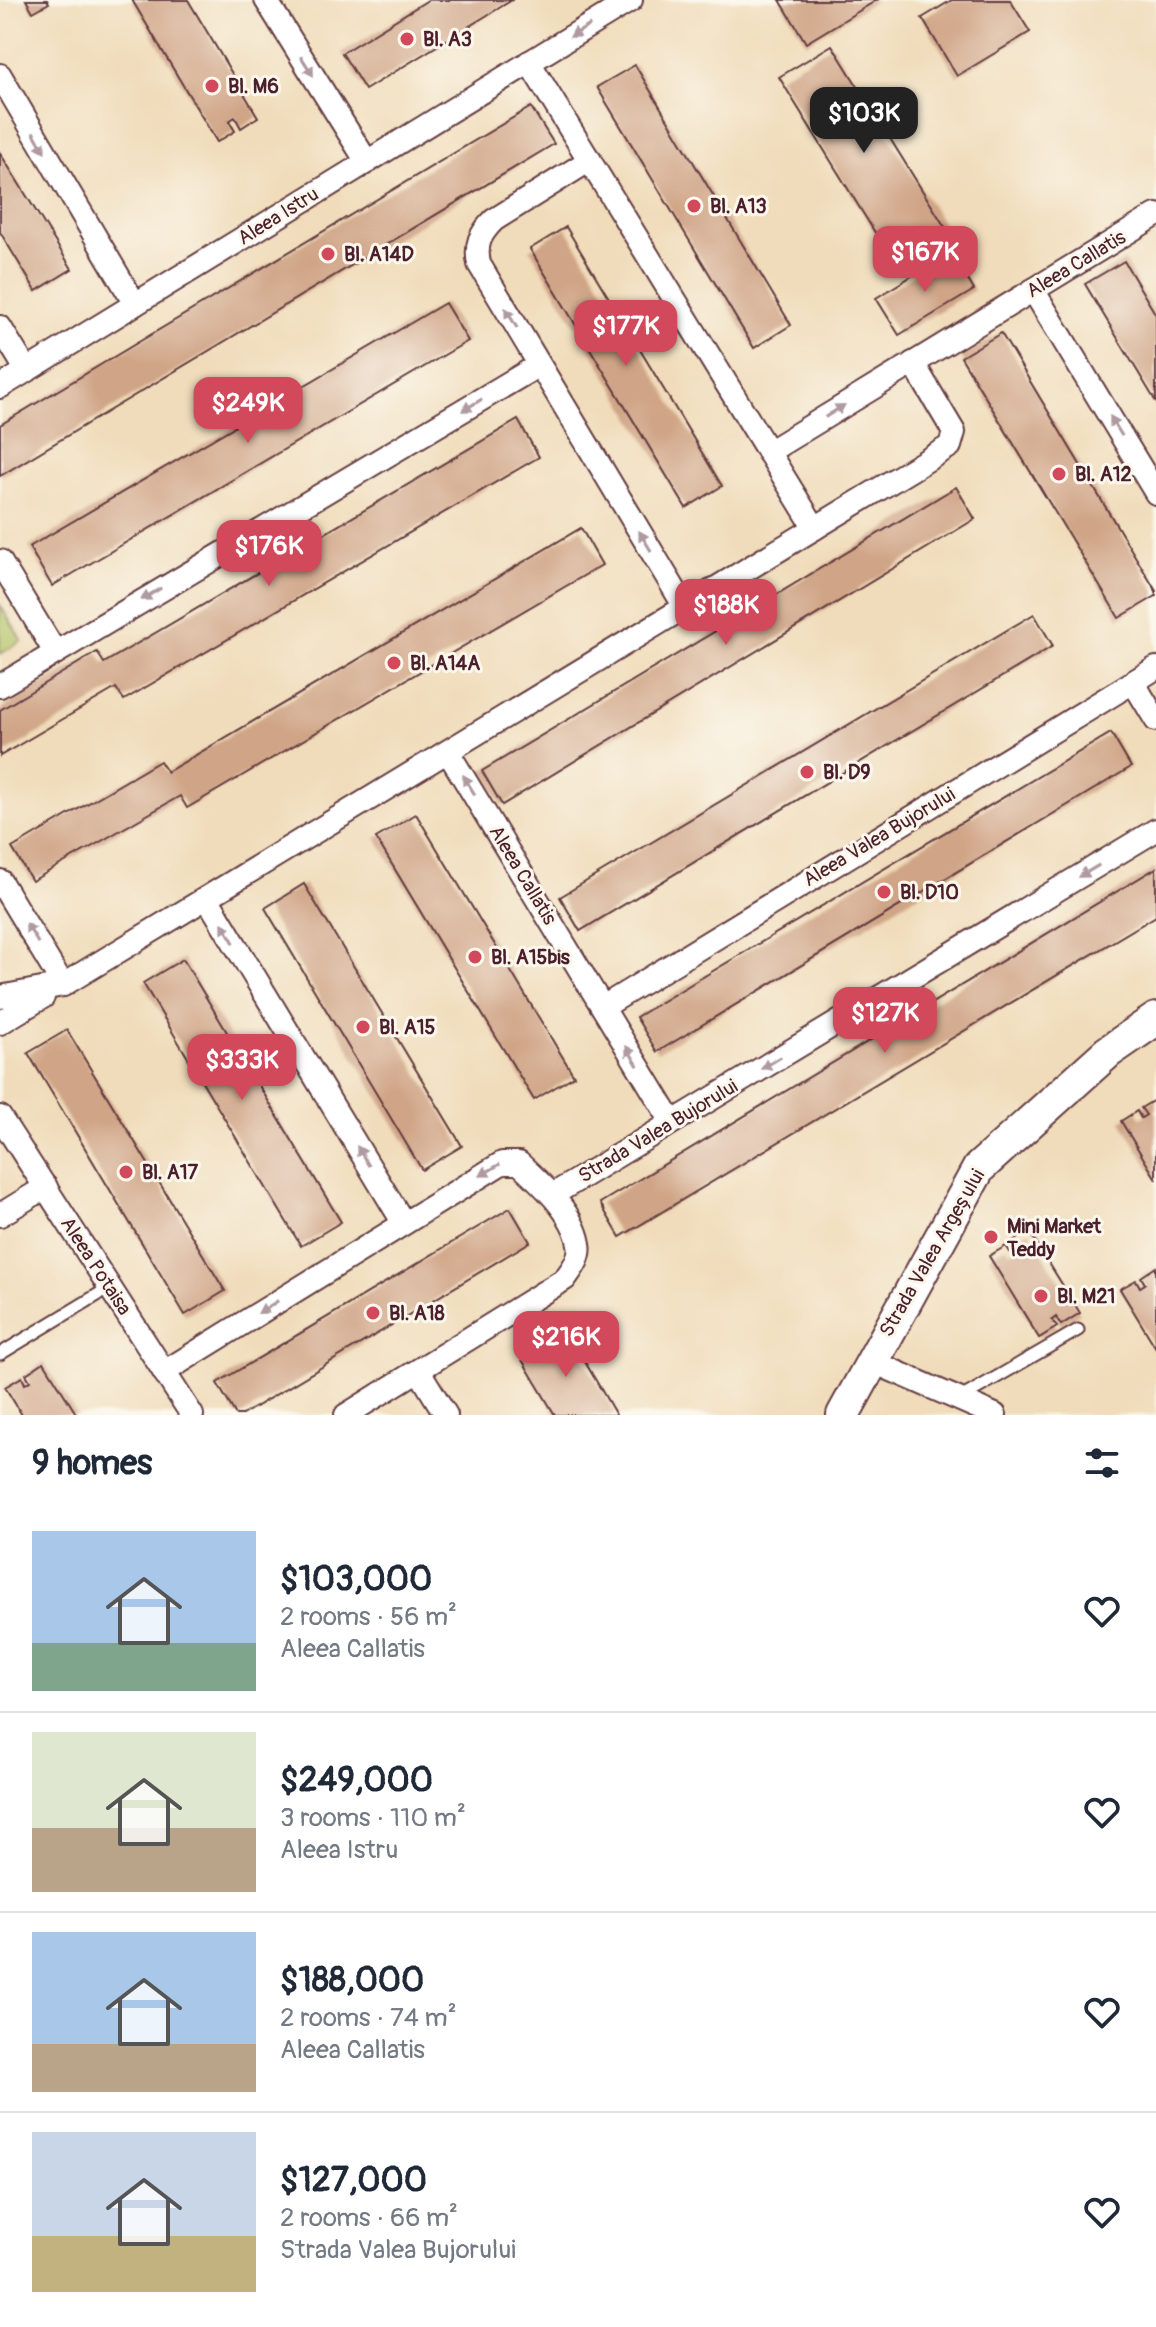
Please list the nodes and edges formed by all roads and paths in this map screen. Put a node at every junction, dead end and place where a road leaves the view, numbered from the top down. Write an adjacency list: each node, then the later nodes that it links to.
1 (266, 0): 6 (street, one-way to 6)
2 (631, 0): 3 (street, Aleea Istru, one-way to 3)
3 (529, 62): 5 (street); 6 (street, Aleea Istru)
4 (0, 75): 9 (street, one-way to 9)
5 (590, 160): 12 (street, one-way to 5); 15 (street)
6 (367, 162): 9 (street, Aleea Istru)
7 (1156, 215): 8 (street, Aleea Callatis)
8 (1033, 290): 11 (street, Aleea Callatis); 16 (street, one-way to 8)
9 (135, 304): 13 (street, Aleea Istru)
10 (0, 327): 13 (street)
11 (913, 363): 15 (street, Aleea Callatis, one-way to 11); 17 (street)
12 (539, 365): 19 (street, one-way to 12); 20 (street, one-way to 20)
13 (27, 371): 14 (street, Aleea Istru)
14 (0, 387)
15 (768, 452): 17 (street)
16 (1156, 493)
17 (815, 528): 19 (street)
18 (0, 561): 20 (street)
19 (685, 607): 25 (street)
20 (55, 652): 23 (street)
21 (1156, 668): 22 (street, Aleea Valea Bujorului)
22 (1133, 682): 24 (street); 31 (street, Aleea Valea Bujorului)
23 (0, 686)
24 (1156, 720)
25 (448, 752): 28 (street); 31 (street, Aleea Callatis, one-way to 25)
26 (1156, 830): 35 (street, Strada Valea Bujorului, one-way to 35)
27 (0, 881): 29 (street, one-way to 27)
28 (207, 898): 29 (street); 39 (street, one-way to 28)
29 (63, 985): 30 (street); 33 (street)
30 (0, 997)
31 (603, 1007): 35 (street, Aleea Callatis, one-way to 31)
32 (1156, 1019): 43 (main road, Strada Valea Argeșului)
33 (0, 1023)
34 (0, 1117): 36 (street, Aleea Potaisa)
35 (672, 1122): 37 (street, Strada Valea Bujorului)
36 (46, 1187): 38 (street); 40 (street, Aleea Potaisa)
37 (554, 1194): 39 (street, one-way to 39); 44 (street)
38 (0, 1215)
39 (403, 1222): 45 (street, one-way to 45)
40 (109, 1288): 42 (lane); 45 (street, Aleea Potaisa)
41 (1078, 1330): 46 (lane)
42 (0, 1354)
43 (871, 1361): 46 (street); 50 (main road, Strada Valea Argeșului)
44 (419, 1371): 48 (street); 49 (street)
45 (164, 1372): 47 (street, Aleea Potaisa)
46 (959, 1400): 51 (street)
47 (192, 1415)
48 (346, 1415)
49 (446, 1415)
50 (843, 1415)
51 (995, 1415)

